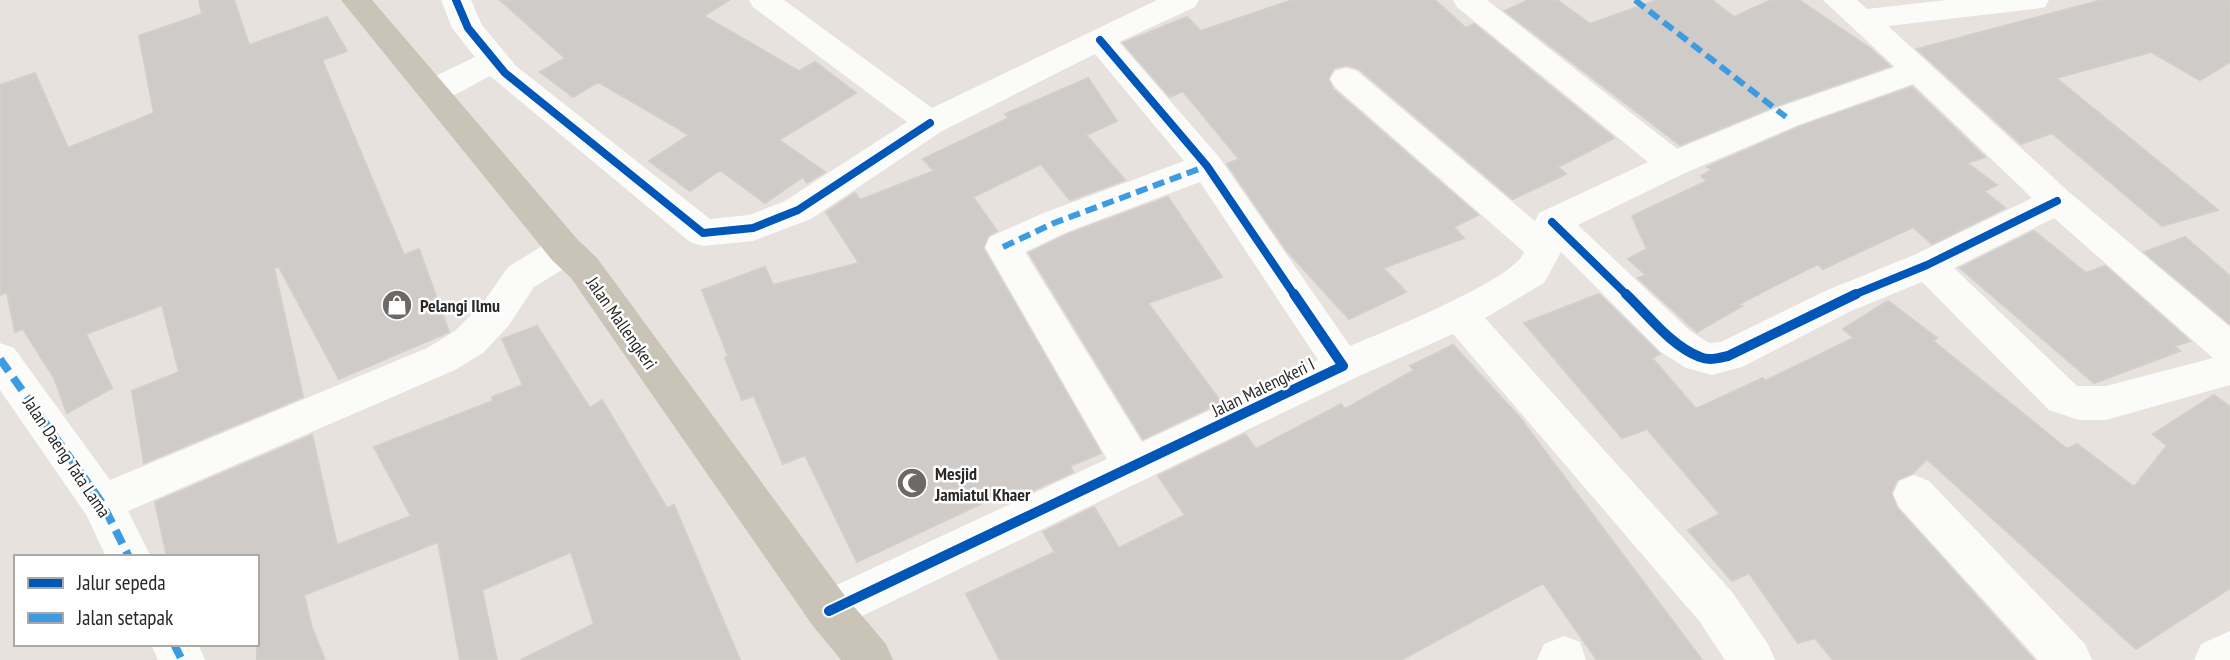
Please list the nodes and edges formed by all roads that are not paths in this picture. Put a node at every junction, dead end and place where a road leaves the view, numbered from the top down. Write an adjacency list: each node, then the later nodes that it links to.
1 (356, 0): 13 (main road, Jalan Mallengkeri)
2 (456, 0): 10 (street)
3 (764, 0): 14 (street)
4 (1184, 0): 7 (street)
5 (1468, 0): 15 (street)
6 (2034, 0): 8 (street)
7 (1133, 9): 9 (street)
8 (1849, 9): 11 (street)
9 (1100, 40): 14 (street); 16 (street, Jalan Malengkeri I)
10 (494, 61): 13 (street); 14 (street)
11 (1917, 71): 15 (street); 17 (street)
12 (1346, 79): 18 (street)
13 (432, 91): 19 (main road, Jalan Mallengkeri)
14 (930, 123)
15 (1673, 164): 18 (street)
16 (1207, 166): 24 (street, Jalan Malengkeri I); 26 (street)
17 (2057, 201): 20 (street); 22 (street)
18 (1548, 235): 20 (street); 21 (street)
19 (565, 250): 28 (street); 30 (main road, Jalan Mallengkeri)
20 (1927, 265): 25 (street)
21 (1459, 315): 24 (street); 33 (street)
22 (2230, 350)
23 (0, 359): 28 (street, Jalan Daeng Tata Lama)
24 (1343, 366): 26 (street, Jalan Malengkeri I)
25 (2230, 369)
26 (1133, 467): 30 (street, Jalan Malengkeri I)
27 (1914, 494): 34 (street)
28 (102, 503): 29 (street, Jalan Daeng Tata Lama)
29 (128, 555)
30 (829, 611): 32 (main road, Jalan Mallengkeri)
31 (2230, 653): 35 (street)
32 (870, 660)
33 (1752, 660)
34 (2069, 660)
35 (2217, 660)

